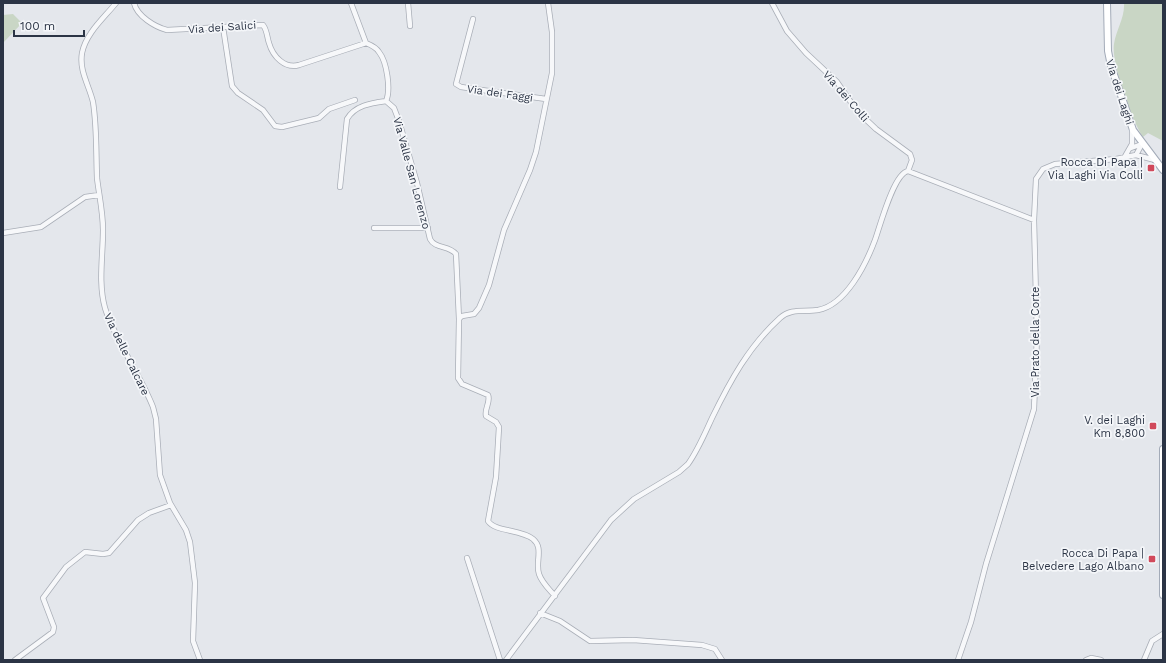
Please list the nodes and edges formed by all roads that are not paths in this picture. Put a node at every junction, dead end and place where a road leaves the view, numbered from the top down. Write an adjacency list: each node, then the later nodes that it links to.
1 (116, 3): 24 (street, Via delle Calcare)
2 (134, 3): 10 (street, Via dei Salici)
3 (351, 3): 11 (street)
4 (408, 3): 9 (street)
5 (548, 3): 12 (street)
6 (772, 3): 22 (street, Via dei Colli)
7 (1107, 3): 15 (main road, Via dei Laghi)
8 (473, 19): 12 (street, Via dei Faggi)
9 (410, 26)
10 (223, 27): 11 (street, Via dei Salici); 13 (street)
11 (366, 44): 14 (street)
12 (546, 99): 29 (street)
13 (355, 100)
14 (386, 101): 23 (street); 27 (street, Via Valle San Lorenzo)
15 (1131, 126): 16 (main road, Via dei Laghi); 17 (street)
16 (1142, 144): 17 (street); 18 (street); 20 (main road, Via dei Laghi)
17 (1131, 148): 19 (street)
18 (1136, 155): 19 (street, Via Prato della Corte); 20 (street)
19 (1124, 158): 25 (street, Via Prato della Corte)
20 (1155, 160): 21 (main road, Via dei Laghi)
21 (1163, 170)
22 (908, 171): 25 (street); 34 (street)
23 (340, 187)
24 (99, 195): 28 (street); 31 (street, Via delle Calcare)
25 (1034, 220): 42 (street, Via Prato della Corte)
26 (374, 228): 27 (street)
27 (428, 228): 29 (street, Via Valle San Lorenzo)
28 (3, 233)
29 (459, 319): 34 (street)
30 (1163, 449): 33 (main road)
31 (171, 505): 37 (street); 38 (street, Via delle Calcare)
32 (467, 558): 39 (street)
33 (1163, 595)
34 (555, 596): 35 (street)
35 (540, 613): 40 (street); 41 (street)
36 (1163, 634): 45 (street)
37 (15, 660)
38 (200, 660)
39 (500, 660)
40 (506, 660)
41 (722, 660)
42 (958, 660)
43 (1086, 660): 44 (street)
44 (1101, 660)
45 (1144, 660)

